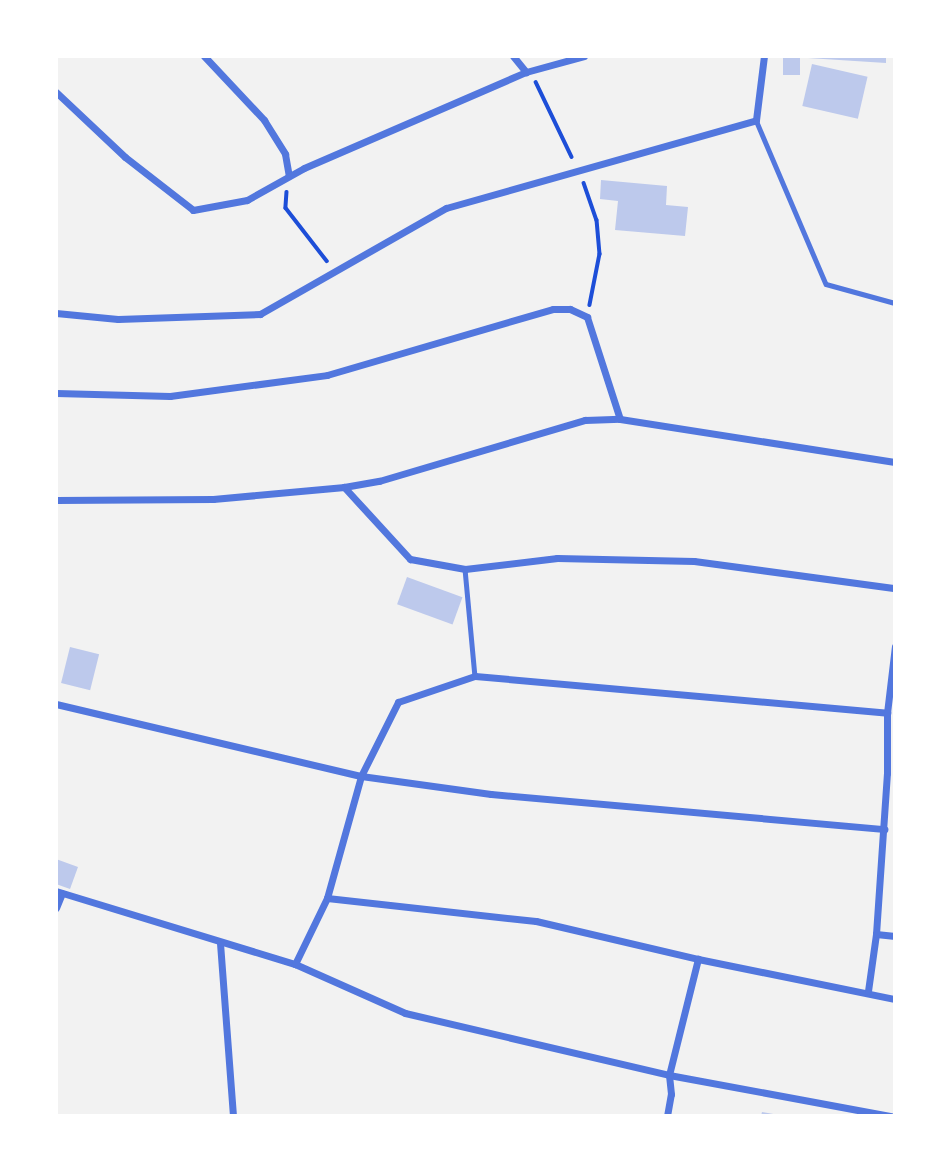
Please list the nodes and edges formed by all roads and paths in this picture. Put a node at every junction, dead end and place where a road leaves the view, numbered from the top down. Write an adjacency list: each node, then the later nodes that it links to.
1 (204, 56): 9 (street)
2 (513, 56): 5 (street)
3 (584, 56): 5 (street)
4 (764, 56): 7 (street)
5 (526, 72): 8 (path); 9 (street)
6 (56, 92): 9 (street)
7 (757, 120): 8 (street); 12 (lane)
8 (578, 169): 11 (street); 14 (path)
9 (289, 176)
10 (286, 208): 11 (path)
11 (335, 271): 13 (street)
12 (895, 303)
13 (56, 313)
14 (587, 317): 15 (street); 16 (street)
15 (56, 393)
16 (620, 419): 17 (street); 18 (street)
17 (895, 462)
18 (344, 487): 19 (street); 20 (street)
19 (56, 500)
20 (465, 569): 21 (street); 23 (lane)
21 (895, 588)
22 (895, 646): 25 (street)
23 (475, 676): 25 (street); 27 (street)
24 (56, 704): 27 (street)
25 (887, 713): 26 (street)
26 (891, 773): 28 (street)
27 (360, 776): 28 (street); 30 (street)
28 (884, 829): 32 (street)
29 (59, 892): 31 (street); 34 (street)
30 (327, 898): 35 (street); 36 (street)
31 (56, 908)
32 (876, 934): 33 (street); 37 (street)
33 (895, 936)
34 (220, 943): 36 (street); 40 (street)
35 (698, 959): 37 (street); 39 (street)
36 (295, 964): 39 (street)
37 (868, 991): 38 (street)
38 (895, 999)
39 (669, 1075): 41 (street); 42 (street)
40 (233, 1116)
41 (667, 1116)
42 (891, 1116)

